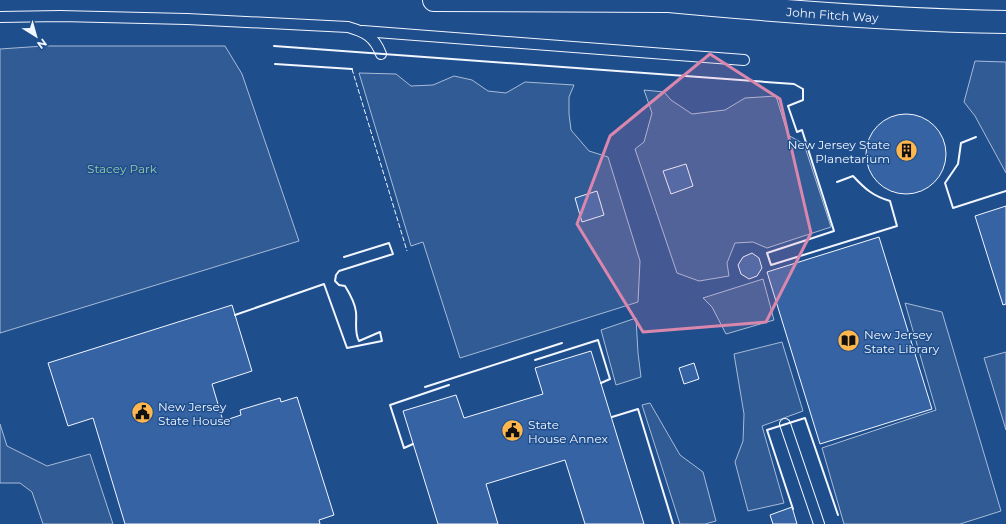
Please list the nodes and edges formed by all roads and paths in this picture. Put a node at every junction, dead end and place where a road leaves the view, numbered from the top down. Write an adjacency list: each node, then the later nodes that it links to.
1 (434, 0): 2 (highway, John Fitch Way)
2 (663, 0): 4 (highway, John Fitch Way)
3 (0, 17): 5 (lane)
4 (1006, 22)
5 (361, 31): 6 (lane); 7 (lane)
6 (381, 54)
7 (744, 60)
8 (785, 424): 9 (lane)
9 (819, 524)

